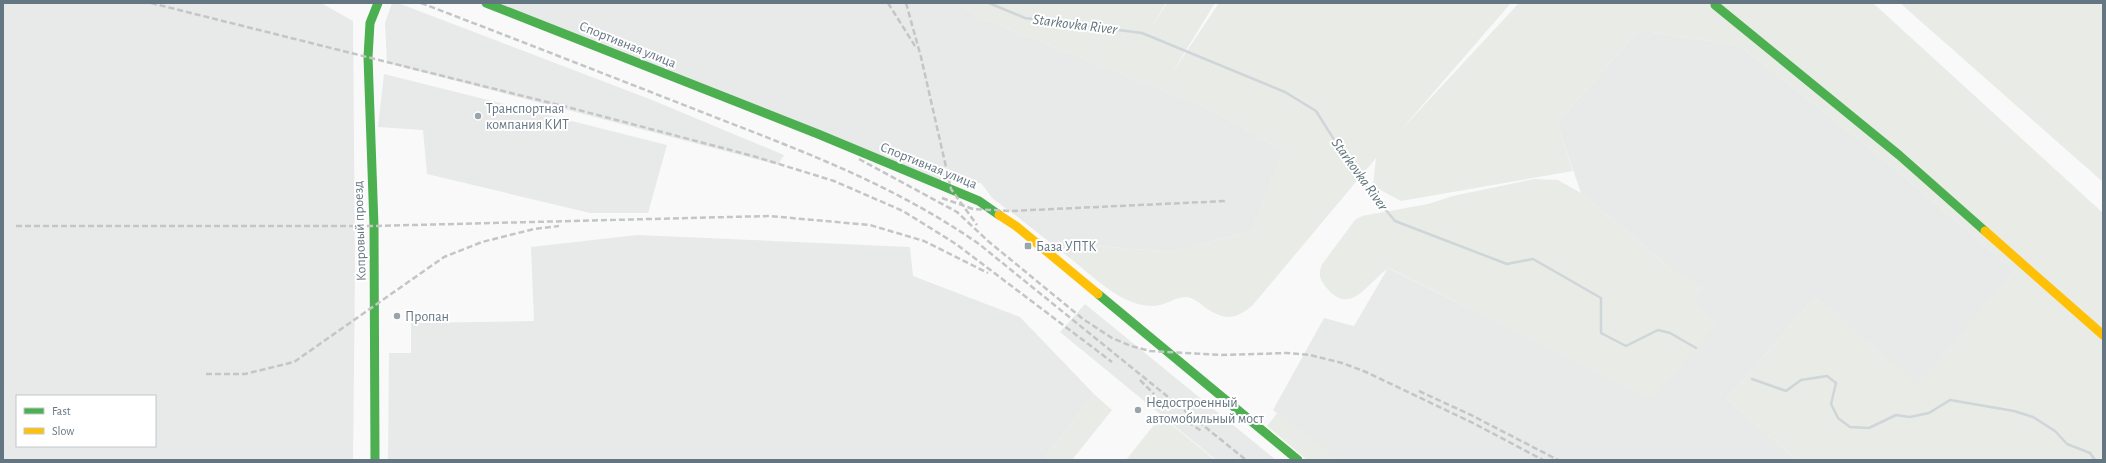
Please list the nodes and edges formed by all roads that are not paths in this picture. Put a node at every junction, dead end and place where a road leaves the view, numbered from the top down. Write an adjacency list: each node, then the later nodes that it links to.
1 (378, 3): 5 (street, Копровый проезд)
2 (486, 3): 6 (street, Спортивная улица)
3 (1715, 5): 4 (street)
4 (2103, 335)
5 (375, 460)
6 (1298, 460)

